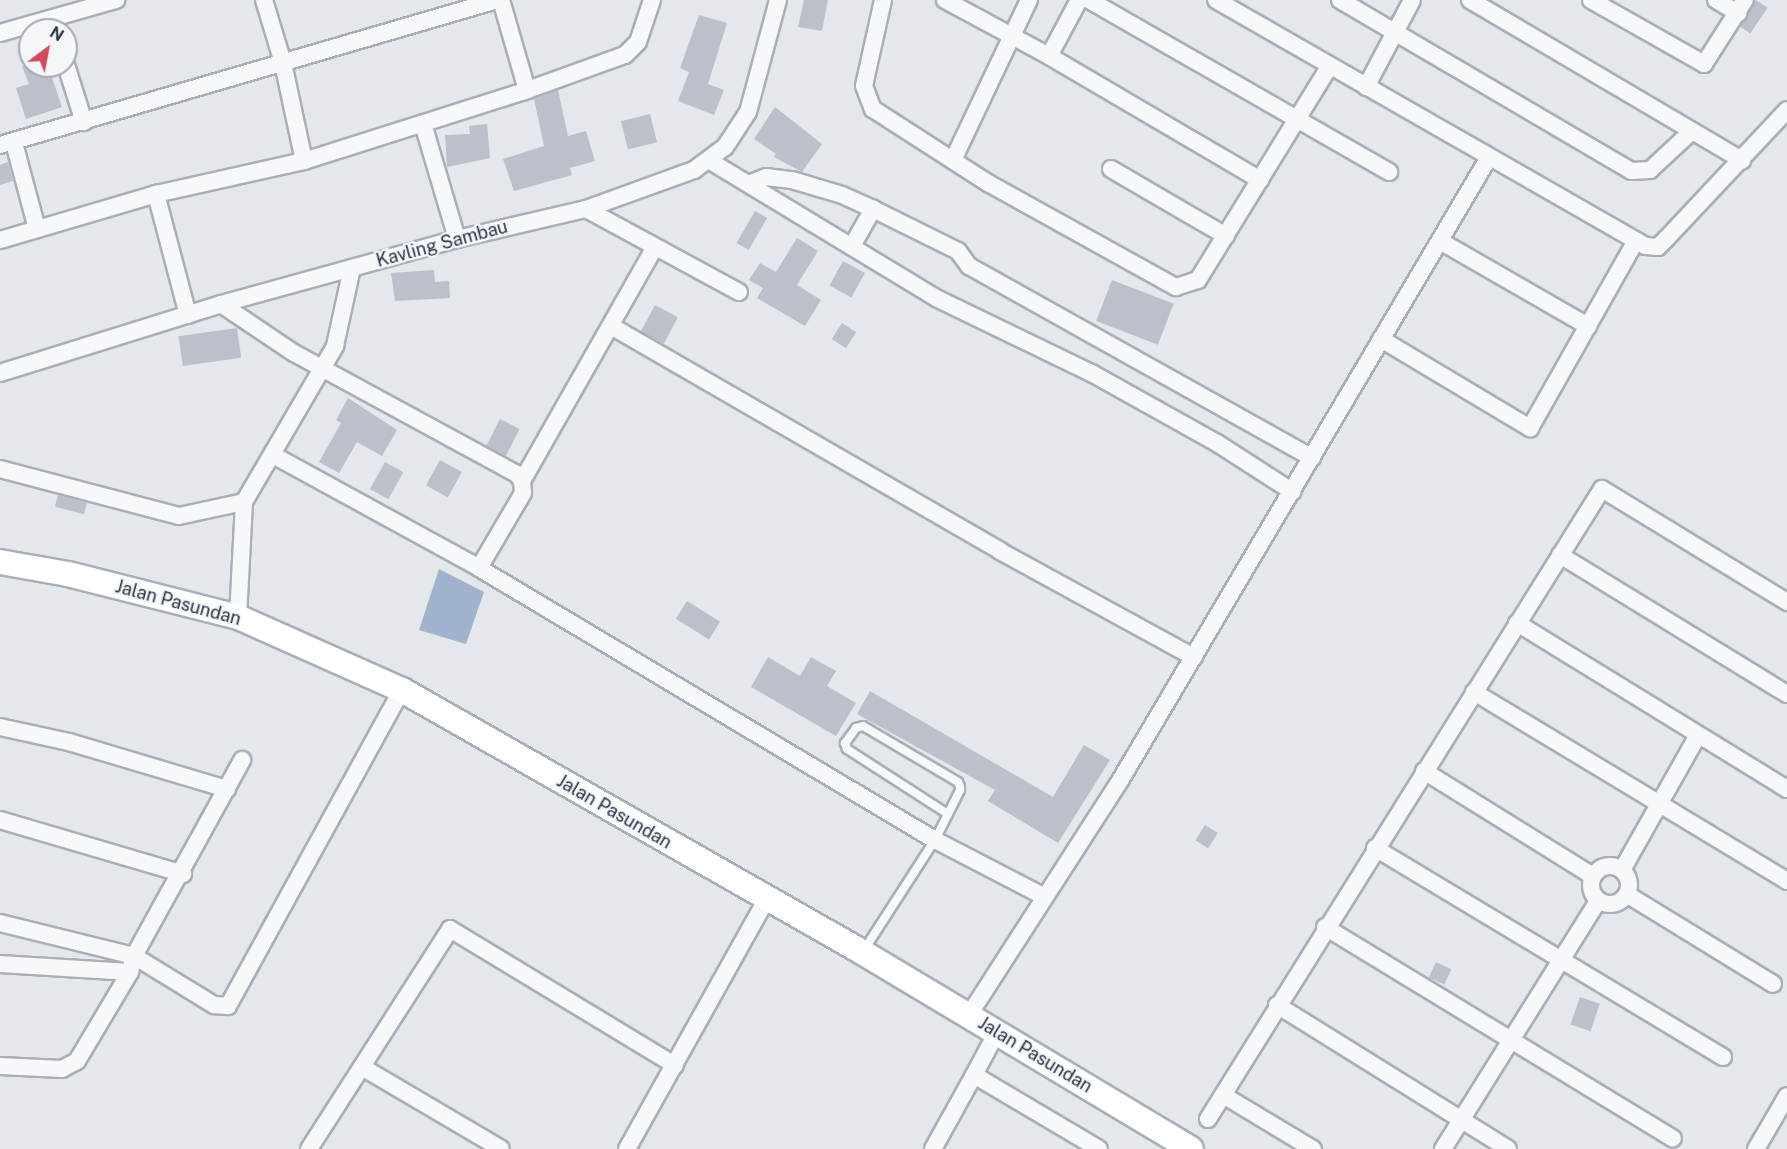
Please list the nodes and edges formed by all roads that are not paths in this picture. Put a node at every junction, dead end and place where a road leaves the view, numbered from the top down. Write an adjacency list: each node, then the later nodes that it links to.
1 (116, 0): 18 (street)
2 (264, 0): 24 (street)
3 (499, 0): 24 (street); 28 (street)
4 (652, 0): 28 (street)
5 (778, 0): 39 (street, Kavling Sambau)
6 (883, 0): 36 (street)
7 (945, 0): 22 (street)
8 (1029, 0): 22 (street)
9 (1079, 0): 23 (street)
10 (1089, 0): 30 (street)
11 (1216, 0): 25 (street)
12 (1340, 0): 20 (street)
13 (1412, 0): 20 (street)
14 (1470, 0): 33 (street)
15 (1591, 0): 17 (street)
16 (1716, 0): 17 (street)
17 (1742, 6)
18 (69, 18)
19 (18, 30): 21 (street)
20 (1392, 32): 27 (street); 33 (street)
21 (0, 33)
22 (1010, 35): 23 (street); 36 (street)
23 (1050, 56): 42 (street)
24 (283, 63): 31 (street); 38 (street)
25 (1329, 67): 27 (street); 30 (street)
26 (70, 78): 31 (street)
27 (1366, 87): 35 (street)
28 (527, 90): 32 (street)
29 (1787, 110): 37 (street)
30 (1298, 119): 41 (street); 42 (street)
31 (84, 123): 34 (street)
32 (423, 124): 38 (street); 49 (street)
33 (1691, 132): 37 (street)
34 (7, 144): 47 (street)
35 (1488, 159): 51 (street); 52 (street)
36 (953, 160): 48 (street)
37 (1742, 160): 51 (street)
38 (304, 161): 44 (street)
39 (710, 161): 43 (street); 45 (street, Kavling Sambau)
40 (1111, 169): 48 (street)
41 (1389, 172)
42 (1260, 180): 48 (street)
43 (749, 184): 46 (street); 53 (street)
44 (156, 194): 47 (street); 58 (street)
45 (586, 209): 49 (street, Kavling Sambau); 54 (street)
46 (873, 209): 53 (street); 65 (street)
47 (37, 229): 50 (street)
48 (1226, 236)
49 (457, 239): 55 (street, Kavling Sambau)
50 (0, 240)
51 (1636, 240): 60 (street)
52 (1440, 241): 60 (street); 61 (street)
53 (852, 246): 68 (street)
54 (654, 249): 56 (street); 59 (street)
55 (352, 268): 57 (street, Kavling Sambau); 62 (street)
56 (739, 292)
57 (221, 304): 58 (street, Kavling Sambau); 62 (street)
58 (188, 315): 63 (street, Kavling Sambau)
59 (611, 326): 67 (street); 76 (street)
60 (1588, 326): 61 (street)
61 (1382, 339): 65 (street)
62 (323, 367): 64 (street); 67 (street)
63 (0, 373)
64 (273, 455): 69 (street); 72 (street)
65 (1312, 458): 68 (street)
66 (0, 469): 69 (street)
67 (522, 481): 72 (street)
68 (1293, 492): 76 (street)
69 (244, 502): 74 (street)
70 (1560, 555): 73 (street); 75 (street); 79 (street)
71 (0, 562): 74 (street, Jalan Pasundan)
72 (479, 568): 89 (street)
73 (1787, 602)
74 (238, 617): 77 (street, Jalan Pasundan)
75 (1517, 623): 78 (street); 81 (street)
76 (1194, 657): 96 (street)
77 (402, 690): 97 (street, Jalan Pasundan); 104 (street)
78 (1474, 692): 83 (street); 86 (street)
79 (1787, 694)
80 (0, 727): 84 (street)
81 (1698, 735): 85 (street); 86 (street)
82 (242, 760): 84 (street)
83 (1424, 771): 90 (street); 93 (street)
84 (227, 789): 92 (street)
85 (1787, 789)
86 (1660, 804): 91 (street); 94 (street)
87 (948, 813): 87 (lane); 89 (lane)
88 (0, 820): 92 (street)
89 (934, 840): 96 (street); 101 (lane)
90 (1375, 848): 100 (street); 102 (street)
91 (1622, 870): 93 (street); 95 (street)
92 (183, 874): 104 (street)
93 (1593, 876): 98 (street)
94 (1787, 881)
95 (1628, 895): 98 (street); 105 (street)
96 (1042, 896): 107 (street)
97 (767, 899): 101 (street, Jalan Pasundan); 111 (street)
98 (1598, 901): 102 (street)
99 (0, 923): 104 (street)
100 (1325, 927): 106 (street); 109 (street)
101 (862, 952): 107 (street, Jalan Pasundan)
102 (1560, 961): 109 (street); 110 (street)
103 (0, 964): 104 (street)
104 (132, 964): 112 (street)
105 (1773, 984)
106 (1277, 1005): 115 (street); 118 (street)
107 (969, 1015): 108 (street, Jalan Pasundan)
108 (997, 1032): 114 (street); 126 (street, Jalan Pasundan)
109 (1511, 1040): 118 (street); 120 (street)
110 (1723, 1057)
111 (675, 1065): 113 (street); 123 (street)
112 (0, 1066)
113 (362, 1067): 121 (street); 122 (street)
114 (974, 1075): 124 (street); 125 (street)
115 (1223, 1095): 117 (street); 127 (street)
116 (1787, 1096): 119 (street)
117 (1208, 1119)
118 (1461, 1120): 128 (street); 129 (street)
119 (1780, 1125): 130 (street)
120 (1673, 1138)
121 (309, 1149)
122 (501, 1149)
123 (627, 1149)
124 (933, 1149)
125 (1099, 1149)
126 (1191, 1149)
127 (1313, 1149)
128 (1443, 1149)
129 (1508, 1149)
130 (1756, 1149)

